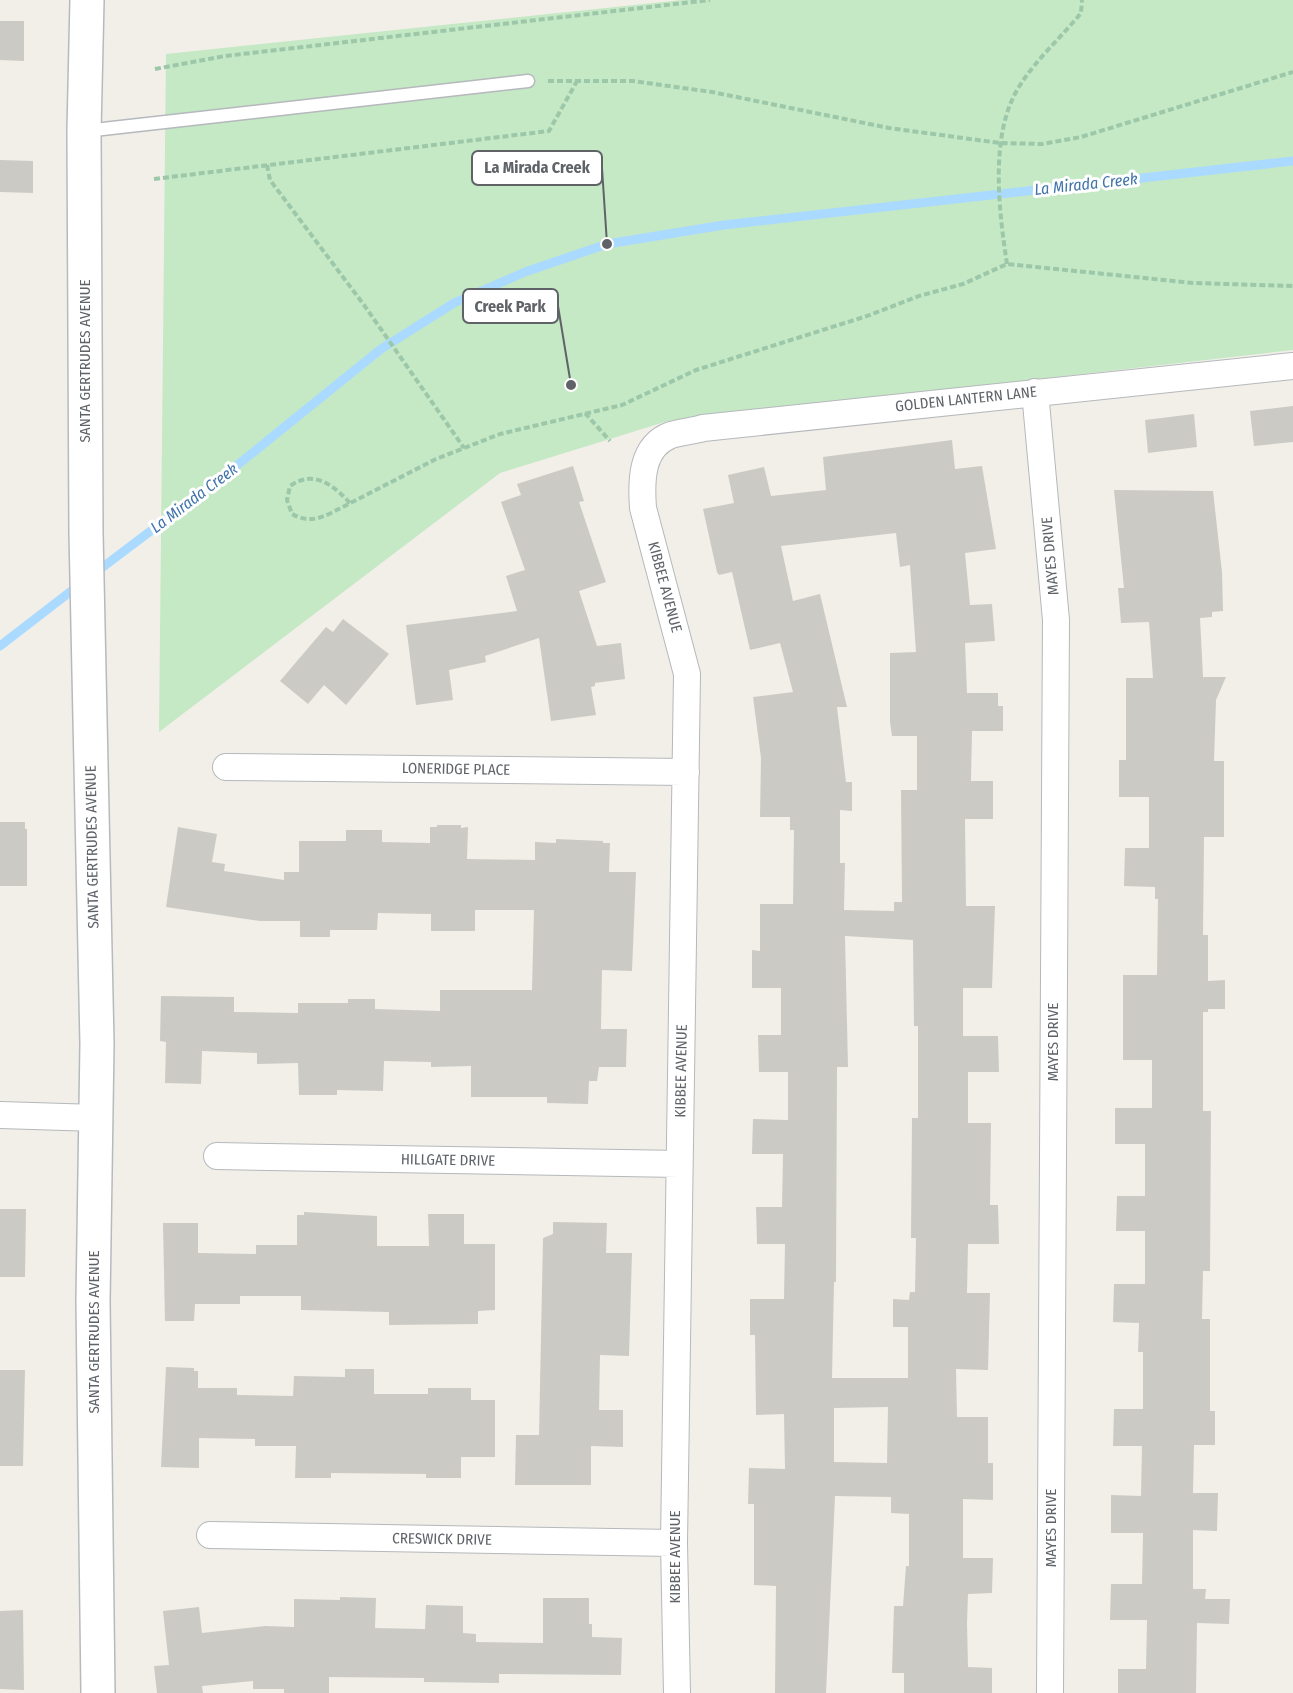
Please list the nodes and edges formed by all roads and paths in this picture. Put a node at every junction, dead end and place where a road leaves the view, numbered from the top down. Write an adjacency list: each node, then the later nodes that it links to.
1 (87, 0): 8 (main road, SANTA GERTRUDES AVENUE)
2 (710, 0): 4 (path)
3 (1082, 0): 9 (path)
4 (154, 69)
5 (1293, 72): 9 (path)
6 (577, 80): 7 (path); 9 (path); 10 (path)
7 (528, 81): 8 (lane)
8 (84, 131): 24 (main road, SANTA GERTRUDES AVENUE)
9 (1000, 143): 12 (path)
10 (267, 165): 11 (path); 18 (path)
11 (154, 179)
12 (1007, 264): 13 (path); 16 (path)
13 (1293, 286)
14 (1293, 366): 15 (street, GOLDEN LANTERN LANE)
15 (1035, 392): 19 (street, GOLDEN LANTERN LANE); 31 (street, MAYES DRIVE)
16 (585, 413): 17 (path); 18 (path)
17 (610, 441)
18 (464, 448): 20 (path)
19 (648, 455): 22 (street, KIBBEE AVENUE)
20 (350, 503): 20 (path)
21 (226, 767): 22 (street, LONERIDGE PLACE)
22 (686, 772): 26 (street, KIBBEE AVENUE)
23 (0, 1115): 24 (street)
24 (97, 1118): 29 (main road, SANTA GERTRUDES AVENUE)
25 (217, 1156): 26 (street, HILLGATE DRIVE)
26 (679, 1164): 28 (street, KIBBEE AVENUE)
27 (210, 1535): 28 (street, CRESWICK DRIVE)
28 (674, 1543): 30 (street, KIBBEE AVENUE)
29 (98, 1693)
30 (677, 1693)
31 (1050, 1693)

